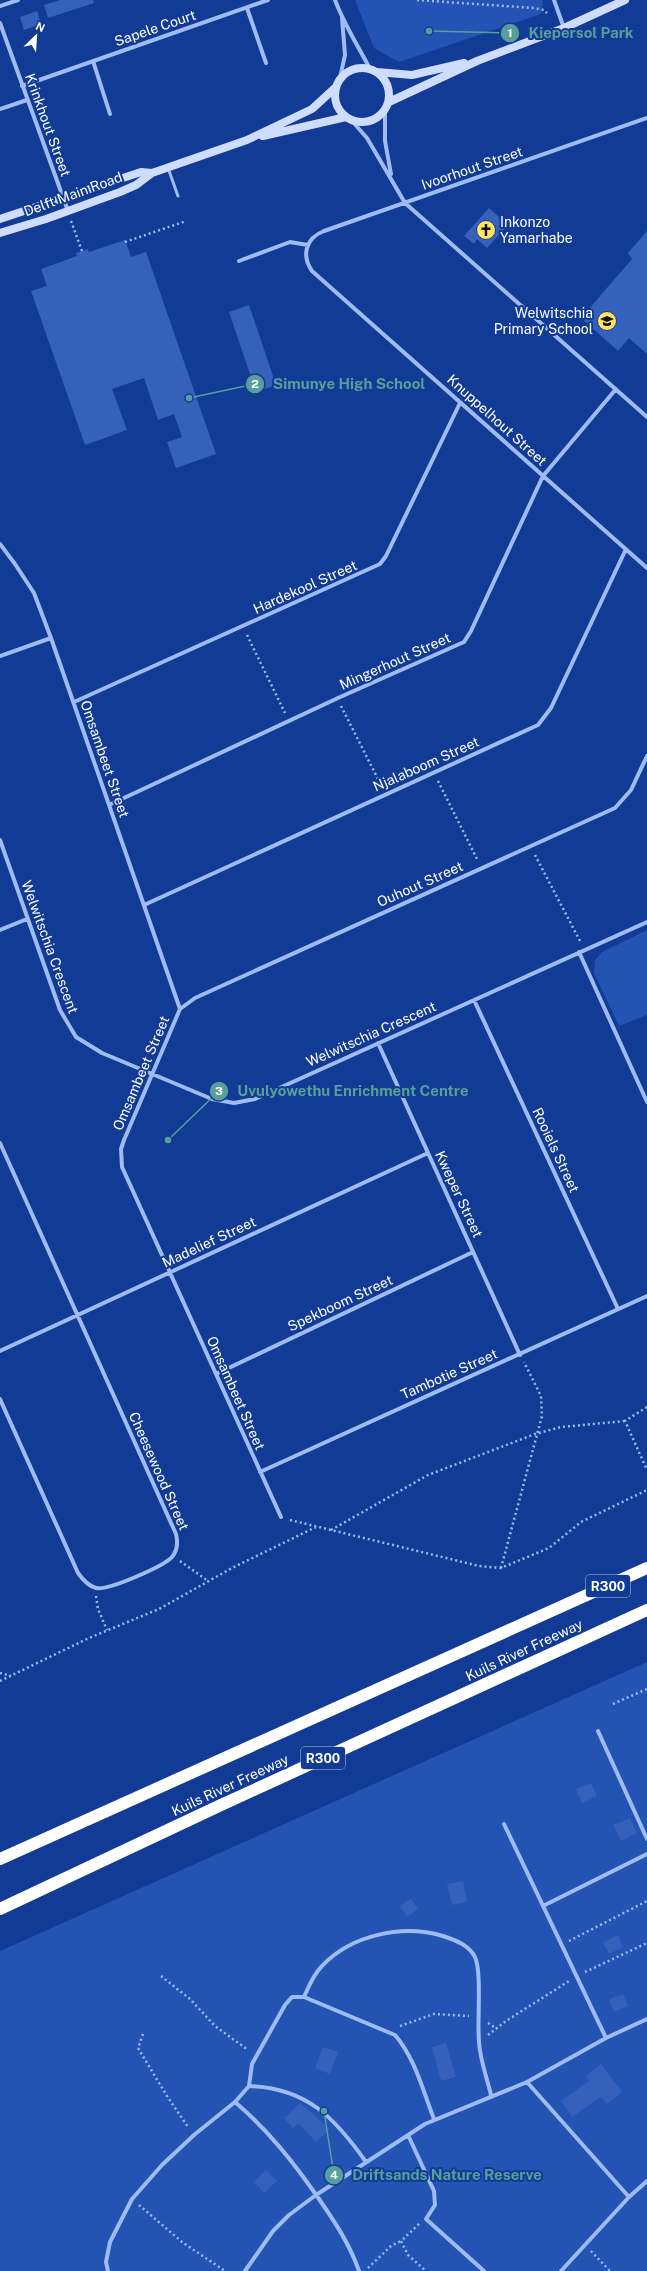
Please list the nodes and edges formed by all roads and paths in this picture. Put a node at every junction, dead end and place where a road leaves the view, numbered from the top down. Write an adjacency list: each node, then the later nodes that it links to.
1 (18, 0): 7 (street)
2 (268, 0): 8 (street, Sapele Court)
3 (335, 0): 10 (street)
4 (417, 0): 9 (path)
5 (554, 0): 12 (street)
6 (625, 0): 12 (street)
7 (0, 6)
8 (247, 8): 13 (street, Sapele Court); 15 (street)
9 (547, 13)
10 (342, 17): 16 (street); 17 (street)
11 (0, 23): 18 (street, Krinkhout Street)
12 (564, 28): 14 (street)
13 (93, 61): 18 (street, Sapele Court); 24 (street)
14 (477, 61): 16 (street); 21 (street)
15 (266, 63)
16 (374, 70): 17 (street); 21 (street)
17 (340, 78): 19 (street)
18 (22, 86): 20 (street, Krinkhout Street)
19 (336, 87): 26 (street); 27 (street, Delft Main Road)
20 (27, 100): 22 (street); 32 (street, Krinkhout Street)
21 (389, 102): 23 (street)
22 (0, 109)
23 (385, 111): 26 (street); 30 (street)
24 (110, 114)
25 (647, 118): 33 (street, Ivoorhout Street)
26 (349, 119): 27 (street, Delft Main Road); 30 (street)
27 (248, 140): 28 (street, Delft Main Road)
28 (168, 168): 29 (street, Delft Main Road); 31 (lane)
29 (152, 173): 32 (street, Delft Main Road); 34 (street, Delft Main Road)
30 (391, 176): 33 (street)
31 (178, 196)
32 (62, 198): 34 (street, Krinkhout Street); 35 (street, Delft Main Road)
33 (405, 203): 39 (street, Ivoorhout Street); 42 (street)
34 (68, 211): 37 (street, Delft Main Road); 40 (path)
35 (0, 219)
36 (186, 220): 38 (path)
37 (0, 233)
38 (125, 242)
39 (308, 244): 41 (street); 43 (street, Knuppelhout Street)
40 (82, 251)
41 (239, 261)
42 (616, 389): 44 (street); 45 (street, Mingerhout Street)
43 (460, 402): 45 (street, Knuppelhout Street); 49 (street, Hardekool Street)
44 (647, 417)
45 (543, 476): 47 (street, Knuppelhout Street); 52 (street, Mingerhout Street)
46 (0, 544): 50 (street, Omsambeet Street)
47 (626, 549): 48 (street, Knuppelhout Street); 56 (street, Njalaboom Street)
48 (647, 568)
49 (244, 627): 53 (street, Hardekool Street); 54 (path)
50 (51, 638): 51 (street); 53 (street, Omsambeet Street)
51 (0, 656)
52 (338, 698): 54 (street, Mingerhout Street); 57 (path)
53 (74, 702): 58 (street, Omsambeet Street)
54 (289, 720): 58 (street, Mingerhout Street)
55 (647, 756): 60 (street, Ouhout Street)
56 (433, 772): 57 (street, Njalaboom Street); 61 (path)
57 (385, 794): 62 (street, Njalaboom Street)
58 (109, 805): 62 (street, Omsambeet Street)
59 (0, 840): 63 (street, Welwitschia Crescent)
60 (530, 846): 61 (street, Ouhout Street); 66 (path)
61 (481, 868): 69 (street, Ouhout Street)
62 (144, 906): 69 (street, Omsambeet Street)
63 (28, 919): 65 (street); 71 (street, Welwitschia Crescent)
64 (647, 922): 66 (street, Welwitschia Crescent)
65 (0, 930)
66 (584, 950): 67 (street, Welwitschia Crescent)
67 (579, 952): 68 (street, Welwitschia Crescent); 72 (street)
68 (474, 1000): 70 (street, Welwitschia Crescent); 78 (street, Rooiels Street)
69 (180, 1009): 71 (street, Omsambeet Street)
70 (378, 1043): 71 (street, Welwitschia Crescent); 74 (street, Kweper Street)
71 (153, 1075): 76 (street, Omsambeet Street)
72 (647, 1102)
73 (0, 1143): 79 (street, Cheesewood Street)
74 (428, 1153): 75 (street, Kweper Street); 76 (street, Madelief Street)
75 (474, 1252): 81 (street, Kweper Street); 82 (street, Spekboom Street)
76 (170, 1272): 79 (street, Madelief Street); 82 (street, Omsambeet Street)
77 (647, 1296): 78 (street, Tambotie Street)
78 (618, 1309): 81 (street, Tambotie Street)
79 (78, 1315): 80 (street, Madelief Street); 93 (street, Cheesewood Street)
80 (0, 1351)
81 (520, 1355): 86 (path); 88 (street, Tambotie Street)
82 (216, 1374): 88 (street, Omsambeet Street)
83 (0, 1399): 97 (street)
84 (647, 1406): 85 (path)
85 (625, 1421): 86 (path); 87 (path)
86 (535, 1434): 92 (path); 94 (path)
87 (647, 1470)
88 (260, 1472): 90 (street, Omsambeet Street)
89 (647, 1490): 94 (path)
90 (281, 1516): 91 (path)
91 (317, 1527): 92 (path); 96 (path)
92 (331, 1530): 94 (path)
93 (173, 1556): 96 (path); 97 (street)
94 (501, 1568)
95 (647, 1568): 109 (highway, Kuils River Freeway / R300)
96 (208, 1581): 99 (path)
97 (94, 1588): 99 (path)
98 (647, 1610): 112 (highway, Kuils River Freeway / R300)
99 (107, 1630): 101 (path)
100 (0, 1673): 101 (path)
101 (10, 1676): 102 (path)
102 (0, 1681)
103 (647, 1689): 104 (path)
104 (613, 1704)
105 (598, 1730): 107 (street)
106 (504, 1824): 111 (street)
107 (647, 1839)
108 (647, 1854): 111 (street)
109 (0, 1859)
110 (647, 1901): 114 (path)
111 (543, 1906): 114 (street)
112 (0, 1909)
113 (647, 1943): 116 (path)
114 (562, 1945): 116 (street)
115 (161, 1976): 125 (path)
116 (576, 1976): 120 (path); 123 (street)
117 (304, 1997): 118 (street); 121 (street); 125 (street)
118 (478, 2016): 120 (path); 121 (path); 124 (street)
119 (647, 2019): 123 (street)
120 (497, 2029): 124 (path)
121 (389, 2031): 130 (street)
122 (143, 2034): 131 (path)
123 (606, 2038): 126 (street)
124 (479, 2043): 128 (street)
125 (257, 2054): 127 (street)
126 (527, 2082): 128 (street); 136 (street)
127 (249, 2086): 129 (street); 133 (street)
128 (491, 2095): 130 (street)
129 (236, 2102): 131 (street); 135 (street)
130 (434, 2119): 132 (street)
131 (194, 2135): 137 (street)
132 (408, 2135): 133 (street); 138 (street)
133 (366, 2162): 135 (street)
134 (647, 2181): 136 (street)
135 (316, 2195): 143 (street); 144 (street)
136 (628, 2197): 140 (street)
137 (132, 2199): 141 (street); 142 (path)
138 (426, 2219): 139 (path); 146 (street)
139 (401, 2241): 144 (path); 145 (path)
140 (585, 2244): 147 (street); 148 (path)
141 (108, 2271)
142 (225, 2271)
143 (245, 2271)
144 (359, 2271)
145 (426, 2271)
146 (484, 2271)
147 (561, 2271)
148 (610, 2271)

